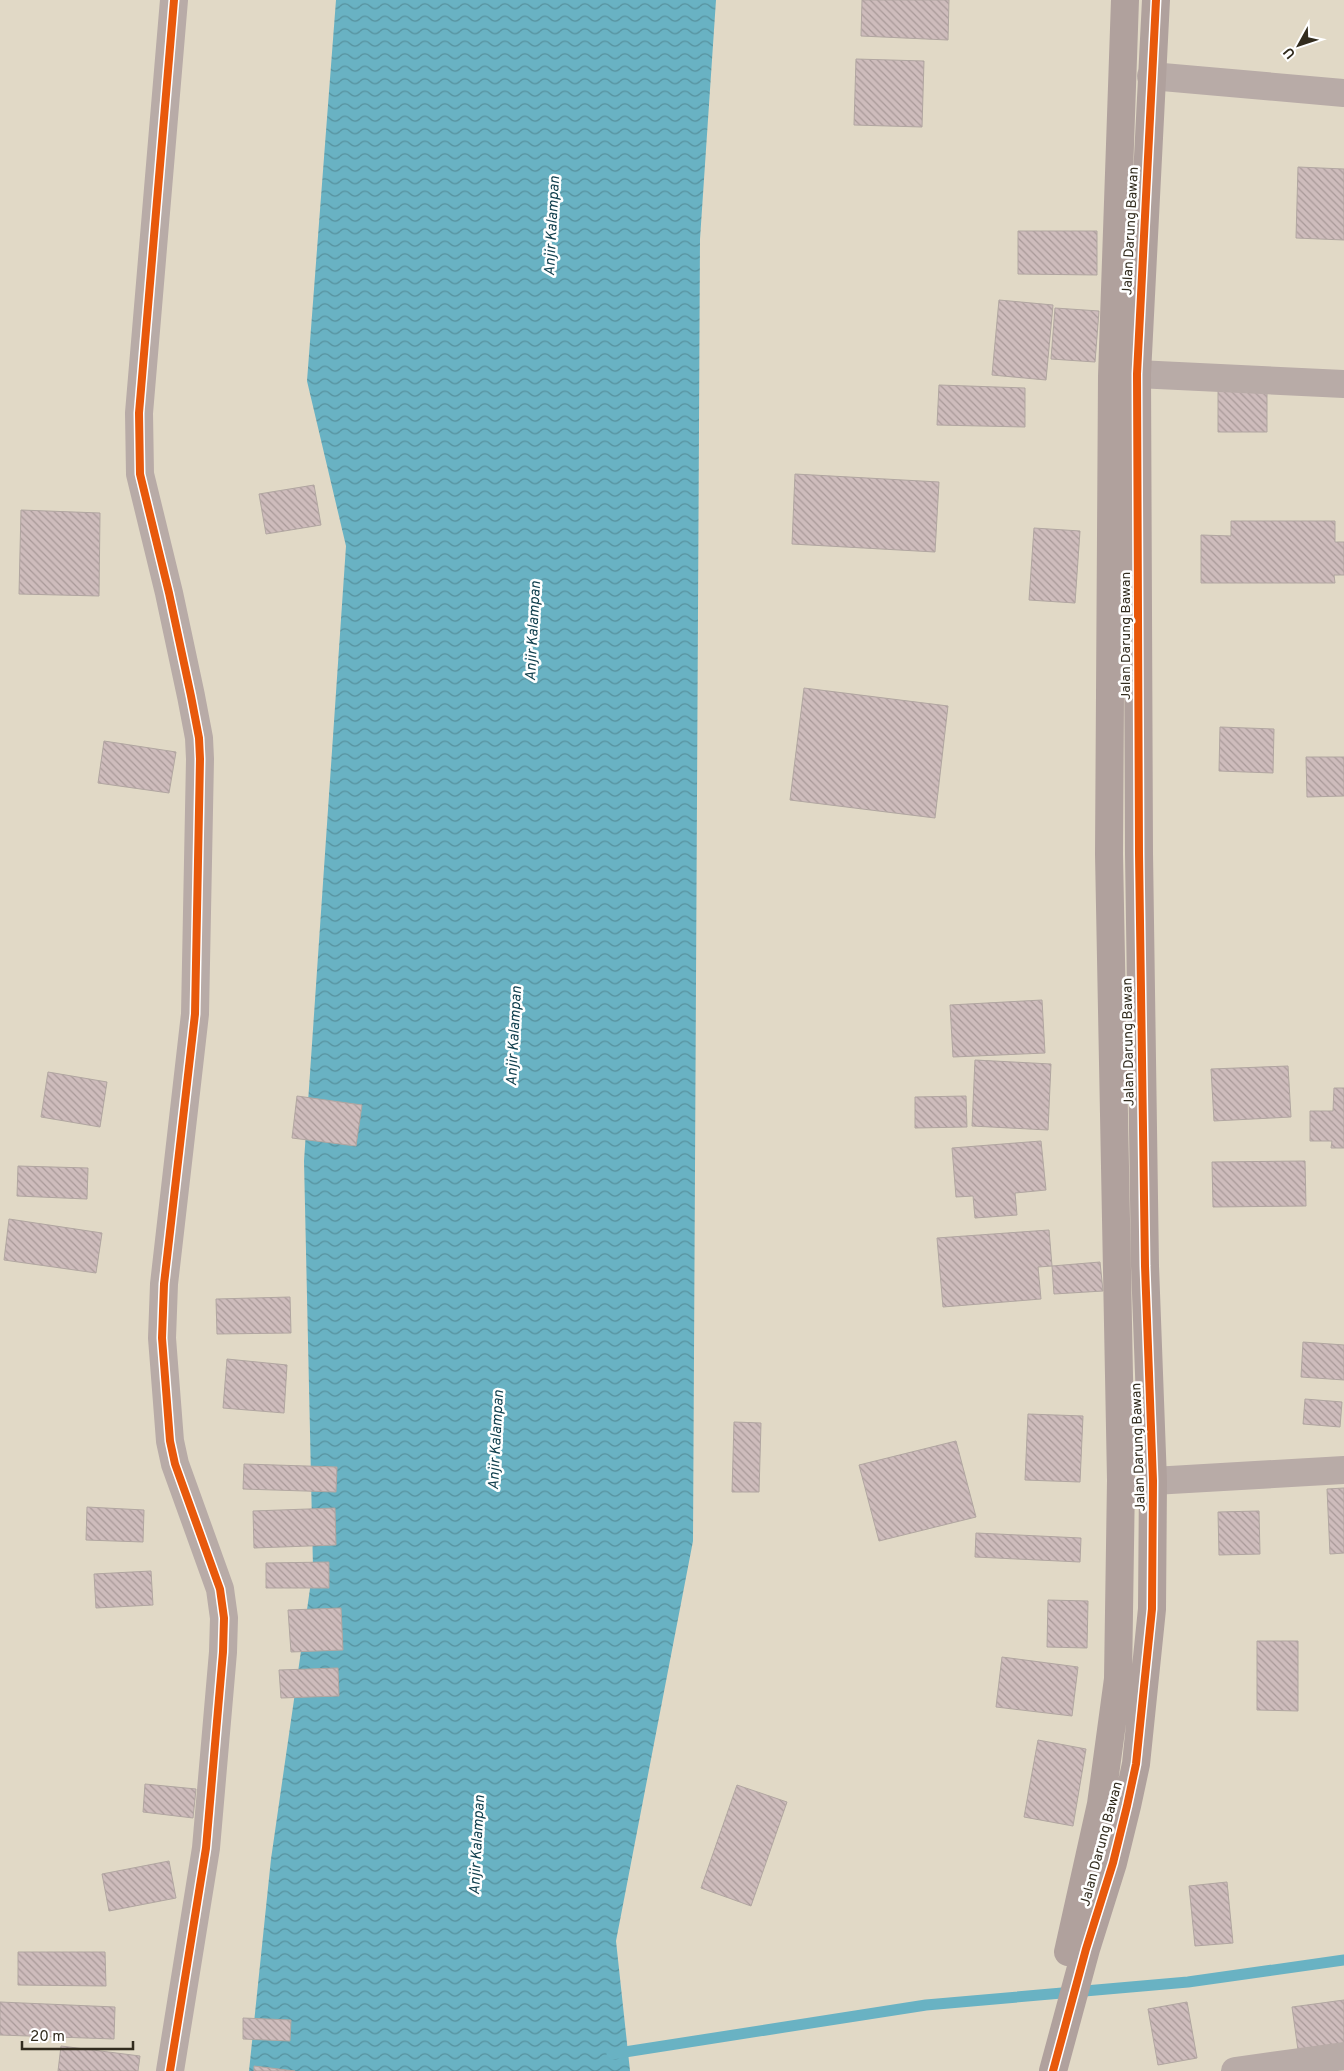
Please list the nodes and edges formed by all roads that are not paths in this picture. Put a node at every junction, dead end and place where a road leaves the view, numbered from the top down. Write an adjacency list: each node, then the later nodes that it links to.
1 (174, 0): 12 (street)
2 (1125, 0): 6 (street, Jalan Darung Bawan)
3 (1156, 0): 4 (street, Jalan Darung Bawan)
4 (1151, 76): 5 (street); 6 (street, Jalan Darung Bawan)
5 (1344, 92)
6 (1124, 375): 7 (street); 9 (street, Jalan Darung Bawan); 10 (street, Jalan Darung Bawan)
7 (1344, 384)
8 (1344, 1470): 9 (street)
9 (1153, 1481): 10 (street, Jalan Darung Bawan)
10 (1078, 1947): 13 (street, Jalan Darung Bawan); 14 (street, Jalan Darung Bawan)
11 (1344, 2056): 15 (street)
12 (170, 2071)
13 (1034, 2071)
14 (1053, 2071)
15 (1235, 2071)

